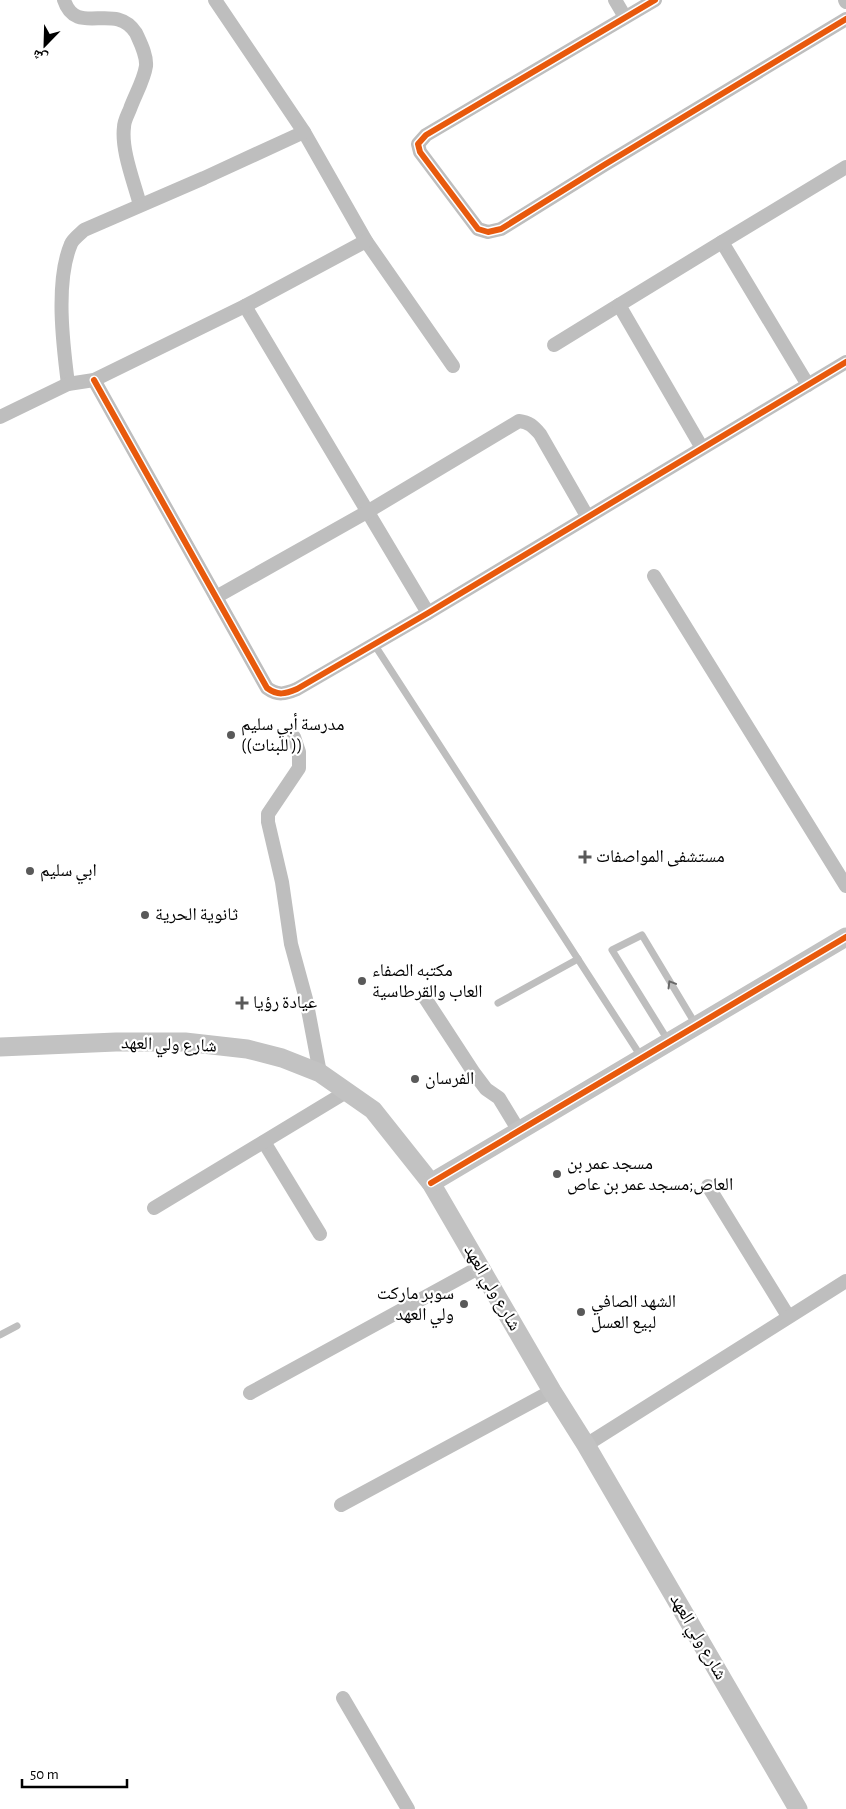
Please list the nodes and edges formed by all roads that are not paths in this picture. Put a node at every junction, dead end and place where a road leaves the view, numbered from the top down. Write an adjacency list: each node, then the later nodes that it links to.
1 (64, 0): 9 (street)
2 (215, 0): 7 (street)
3 (615, 0): 5 (street)
4 (654, 0): 5 (street)
5 (625, 17): 6 (street)
6 (846, 19)
7 (304, 132): 9 (street); 10 (street)
8 (846, 168): 11 (street)
9 (140, 205): 18 (street)
10 (366, 242): 13 (street); 16 (street)
11 (722, 242): 12 (street); 19 (street)
12 (619, 305): 14 (street); 21 (street)
13 (245, 306): 17 (street); 22 (street)
14 (554, 345)
15 (846, 362): 19 (street)
16 (453, 366)
17 (94, 380): 18 (street); 25 (street)
18 (68, 384): 20 (street)
19 (808, 385): 21 (street)
20 (0, 417)
21 (702, 448): 23 (street)
22 (367, 512): 23 (street); 25 (street); 26 (street)
23 (587, 516): 26 (street)
24 (654, 576): 29 (street)
25 (216, 597): 27 (street)
26 (428, 613): 27 (street)
27 (374, 644): 31 (lane)
28 (294, 737): 38 (street)
29 (846, 886)
30 (846, 937): 34 (main road)
31 (578, 959): 33 (lane); 37 (lane)
32 (425, 998): 40 (street)
33 (498, 1003)
34 (696, 1026): 35 (main road); 35 (lane, one-way to 35)
35 (669, 1042): 37 (main road)
36 (0, 1047): 38 (main road, شارع ولي العهد)
37 (642, 1058): 40 (main road)
38 (320, 1072): 39 (main road, شارع ولي العهد)
39 (346, 1092): 41 (street); 42 (main road, شارع ولي العهد)
40 (520, 1131): 42 (main road)
41 (264, 1142): 44 (street); 45 (street)
42 (432, 1183): 46 (main road, شارع ولي العهد)
43 (708, 1186): 48 (street)
44 (154, 1208)
45 (320, 1234)
46 (480, 1267): 51 (main road, شارع ولي العهد); 52 (street)
47 (846, 1281): 48 (street)
48 (788, 1316): 53 (street)
49 (17, 1326): 50 (lane)
50 (0, 1335)
51 (552, 1391): 53 (main road, شارع ولي العهد); 54 (street)
52 (250, 1393)
53 (586, 1445): 57 (main road, شارع ولي العهد)
54 (341, 1505)
55 (343, 1698): 56 (street)
56 (408, 1809)
57 (798, 1809)

